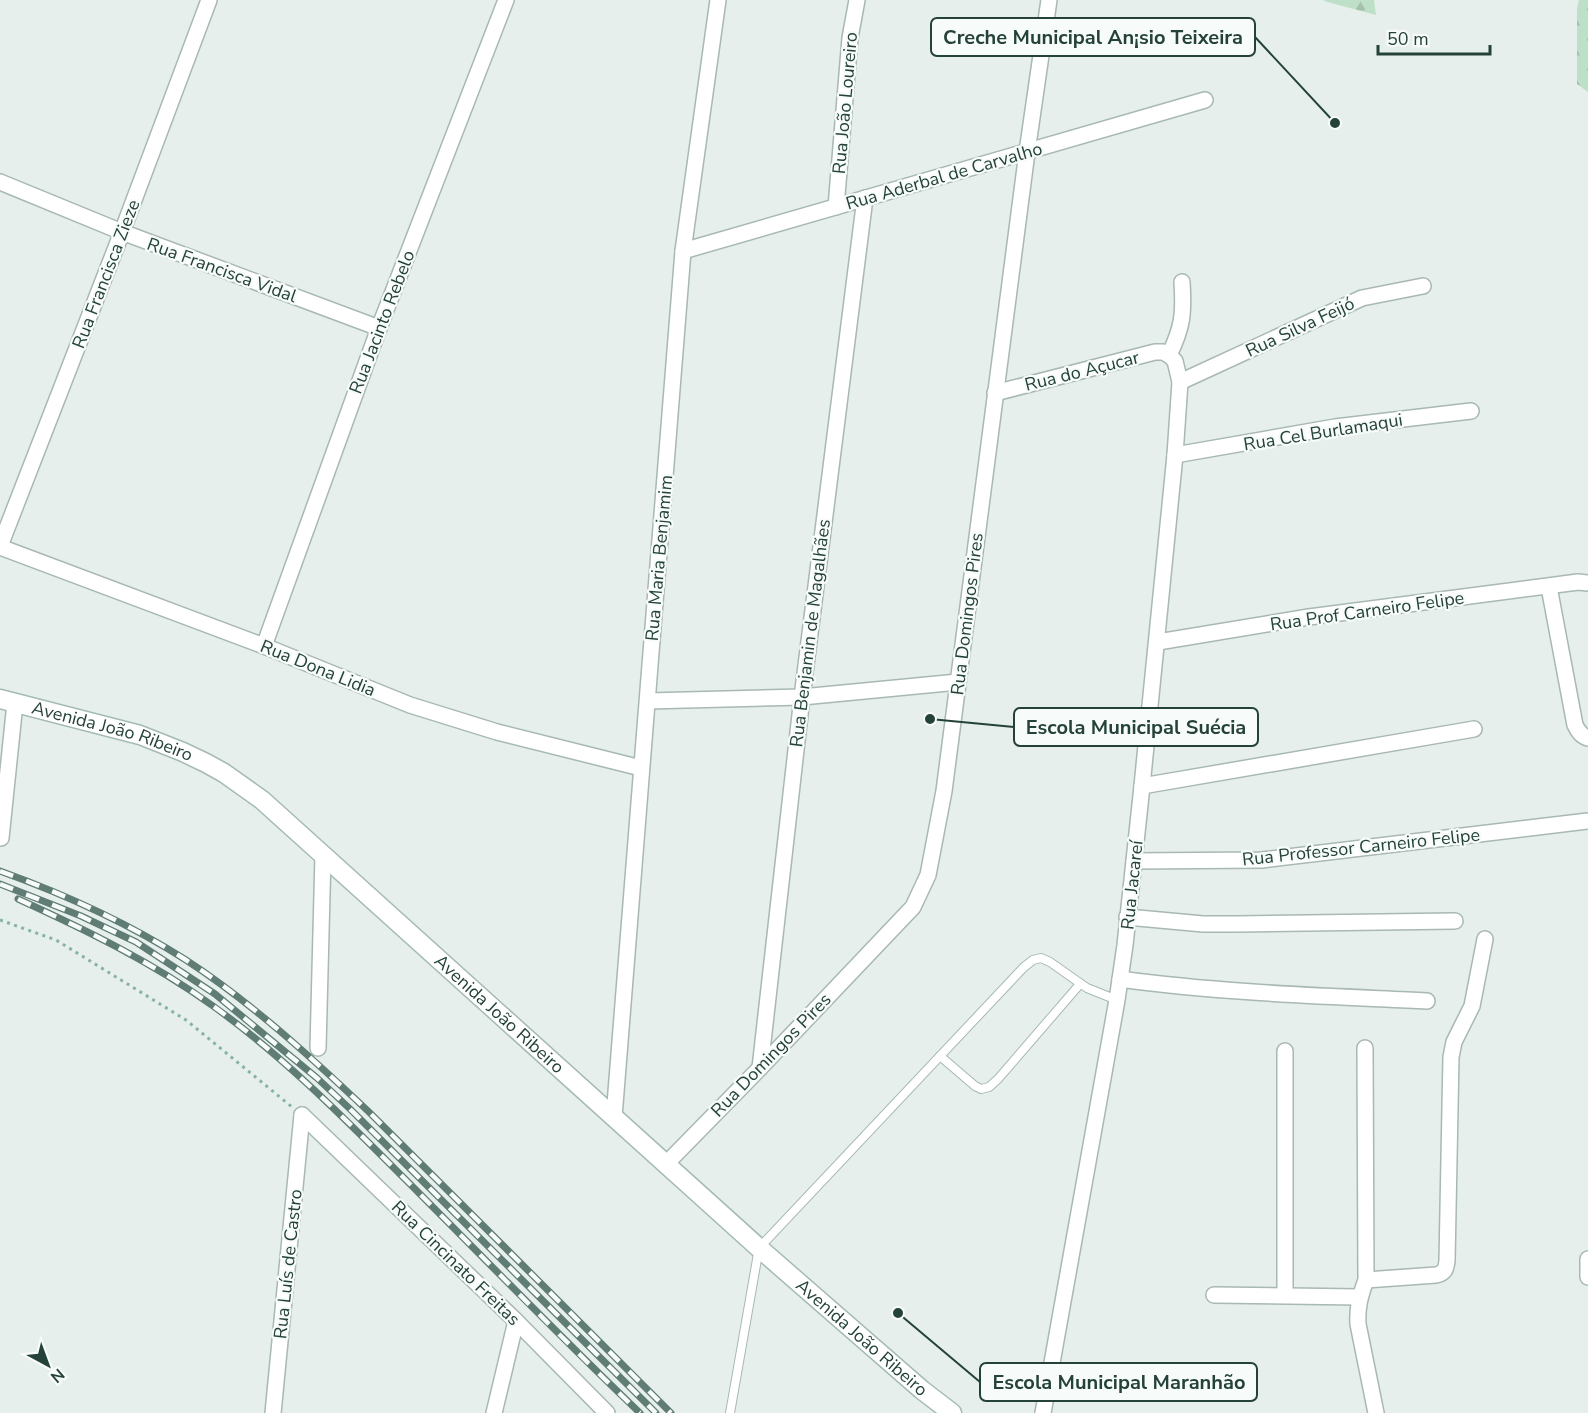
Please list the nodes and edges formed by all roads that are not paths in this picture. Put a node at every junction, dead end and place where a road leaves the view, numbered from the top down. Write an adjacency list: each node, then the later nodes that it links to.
1 (209, 0): 11 (street, Rua Francisca Zieze)
2 (506, 0): 15 (street, Rua Jacinto Rebelo)
3 (718, 0): 12 (street, Rua Maria Benjamim)
4 (857, 0): 10 (street, Rua João Loureiro)
5 (1049, 0): 7 (street, Rua Domingos Pires)
6 (1205, 100): 7 (street, Rua Aderbal de Carvalho)
7 (1027, 152): 9 (street, Rua Aderbal de Carvalho); 18 (street, Rua Domingos Pires)
8 (0, 182): 11 (street, Rua Francisca Vidal)
9 (865, 198): 10 (street, Rua Aderbal de Carvalho); 27 (street, Rua Benjamin de Magalhães)
10 (836, 207): 12 (street, Rua Aderbal de Carvalho)
11 (122, 232): 15 (street, Rua Francisca Vidal); 21 (street, Rua Francisca Zieze)
12 (683, 250): 29 (street, Rua Maria Benjamim)
13 (1182, 282): 16 (street)
14 (1423, 286): 17 (street, Rua Silva Feijó)
15 (379, 328): 25 (street, Rua Jacinto Rebelo)
16 (1169, 355): 17 (street, Rua Jacareí); 18 (street, Rua do Açucar)
17 (1180, 382): 20 (street, Rua Jacareí)
18 (995, 393): 26 (street, Rua Domingos Pires)
19 (1471, 411): 20 (street, Rua Cel Burlamaqui)
20 (1175, 455): 24 (street, Rua Jacareí)
21 (0, 547): 25 (street, Rua Dona Lidia)
22 (1583, 582): 23 (street, Rua Prof Carneiro Felipe)
23 (1549, 587): 24 (street, Rua Prof Carneiro Felipe); 31 (street)
24 (1158, 642): 33 (street, Rua Jacareí)
25 (264, 646): 32 (street, Rua Dona Lidia)
26 (958, 682): 27 (street); 49 (street, Rua Domingos Pires)
27 (802, 697): 29 (street); 49 (street, Rua Benjamin de Magalhães)
28 (7, 701): 35 (street); 36 (main road, Avenida João Ribeiro)
29 (648, 701): 32 (street, Rua Maria Benjamim)
30 (1474, 729): 33 (street)
31 (1588, 738)
32 (641, 768): 51 (street, Rua Maria Benjamim)
33 (1142, 786): 37 (street, Rua Jacareí)
34 (1588, 821): 37 (street, Rua Professor Carneiro Felipe)
35 (1, 838)
36 (323, 855): 45 (street); 51 (main road, Avenida João Ribeiro)
37 (1134, 861): 38 (street, Rua Jacareí)
38 (1127, 917): 39 (street); 41 (street, Rua Jacareí)
39 (1455, 921)
40 (1485, 939): 56 (street)
41 (1120, 979): 43 (street, Rua Jacareí); 44 (street)
42 (1080, 984): 43 (lane); 48 (lane); 48 (lane)
43 (1118, 1000): 66 (street, Rua Jacareí)
44 (1427, 1001)
45 (318, 1048)
46 (1365, 1048): 56 (street)
47 (1285, 1051): 58 (street)
48 (940, 1056): 53 (lane)
49 (760, 1068): 52 (street, Rua Domingos Pires)
50 (302, 1115): 60 (street, Rua Cincinato Freitas); 61 (street, Rua Luís de Castro)
51 (614, 1117): 52 (main road, Avenida João Ribeiro)
52 (666, 1164): 53 (main road, Avenida João Ribeiro)
53 (759, 1248): 64 (lane); 65 (main road, Avenida João Ribeiro)
54 (1588, 1259): 55 (street)
55 (1588, 1277)
56 (1366, 1280): 59 (street)
57 (1214, 1295): 58 (street)
58 (1286, 1295): 59 (street)
59 (1359, 1297): 67 (street)
60 (516, 1320): 62 (street); 63 (street, Rua Cincinato Freitas)
61 (273, 1413)
62 (494, 1413)
63 (607, 1413)
64 (730, 1413)
65 (952, 1413)
66 (1043, 1413)
67 (1376, 1413)

